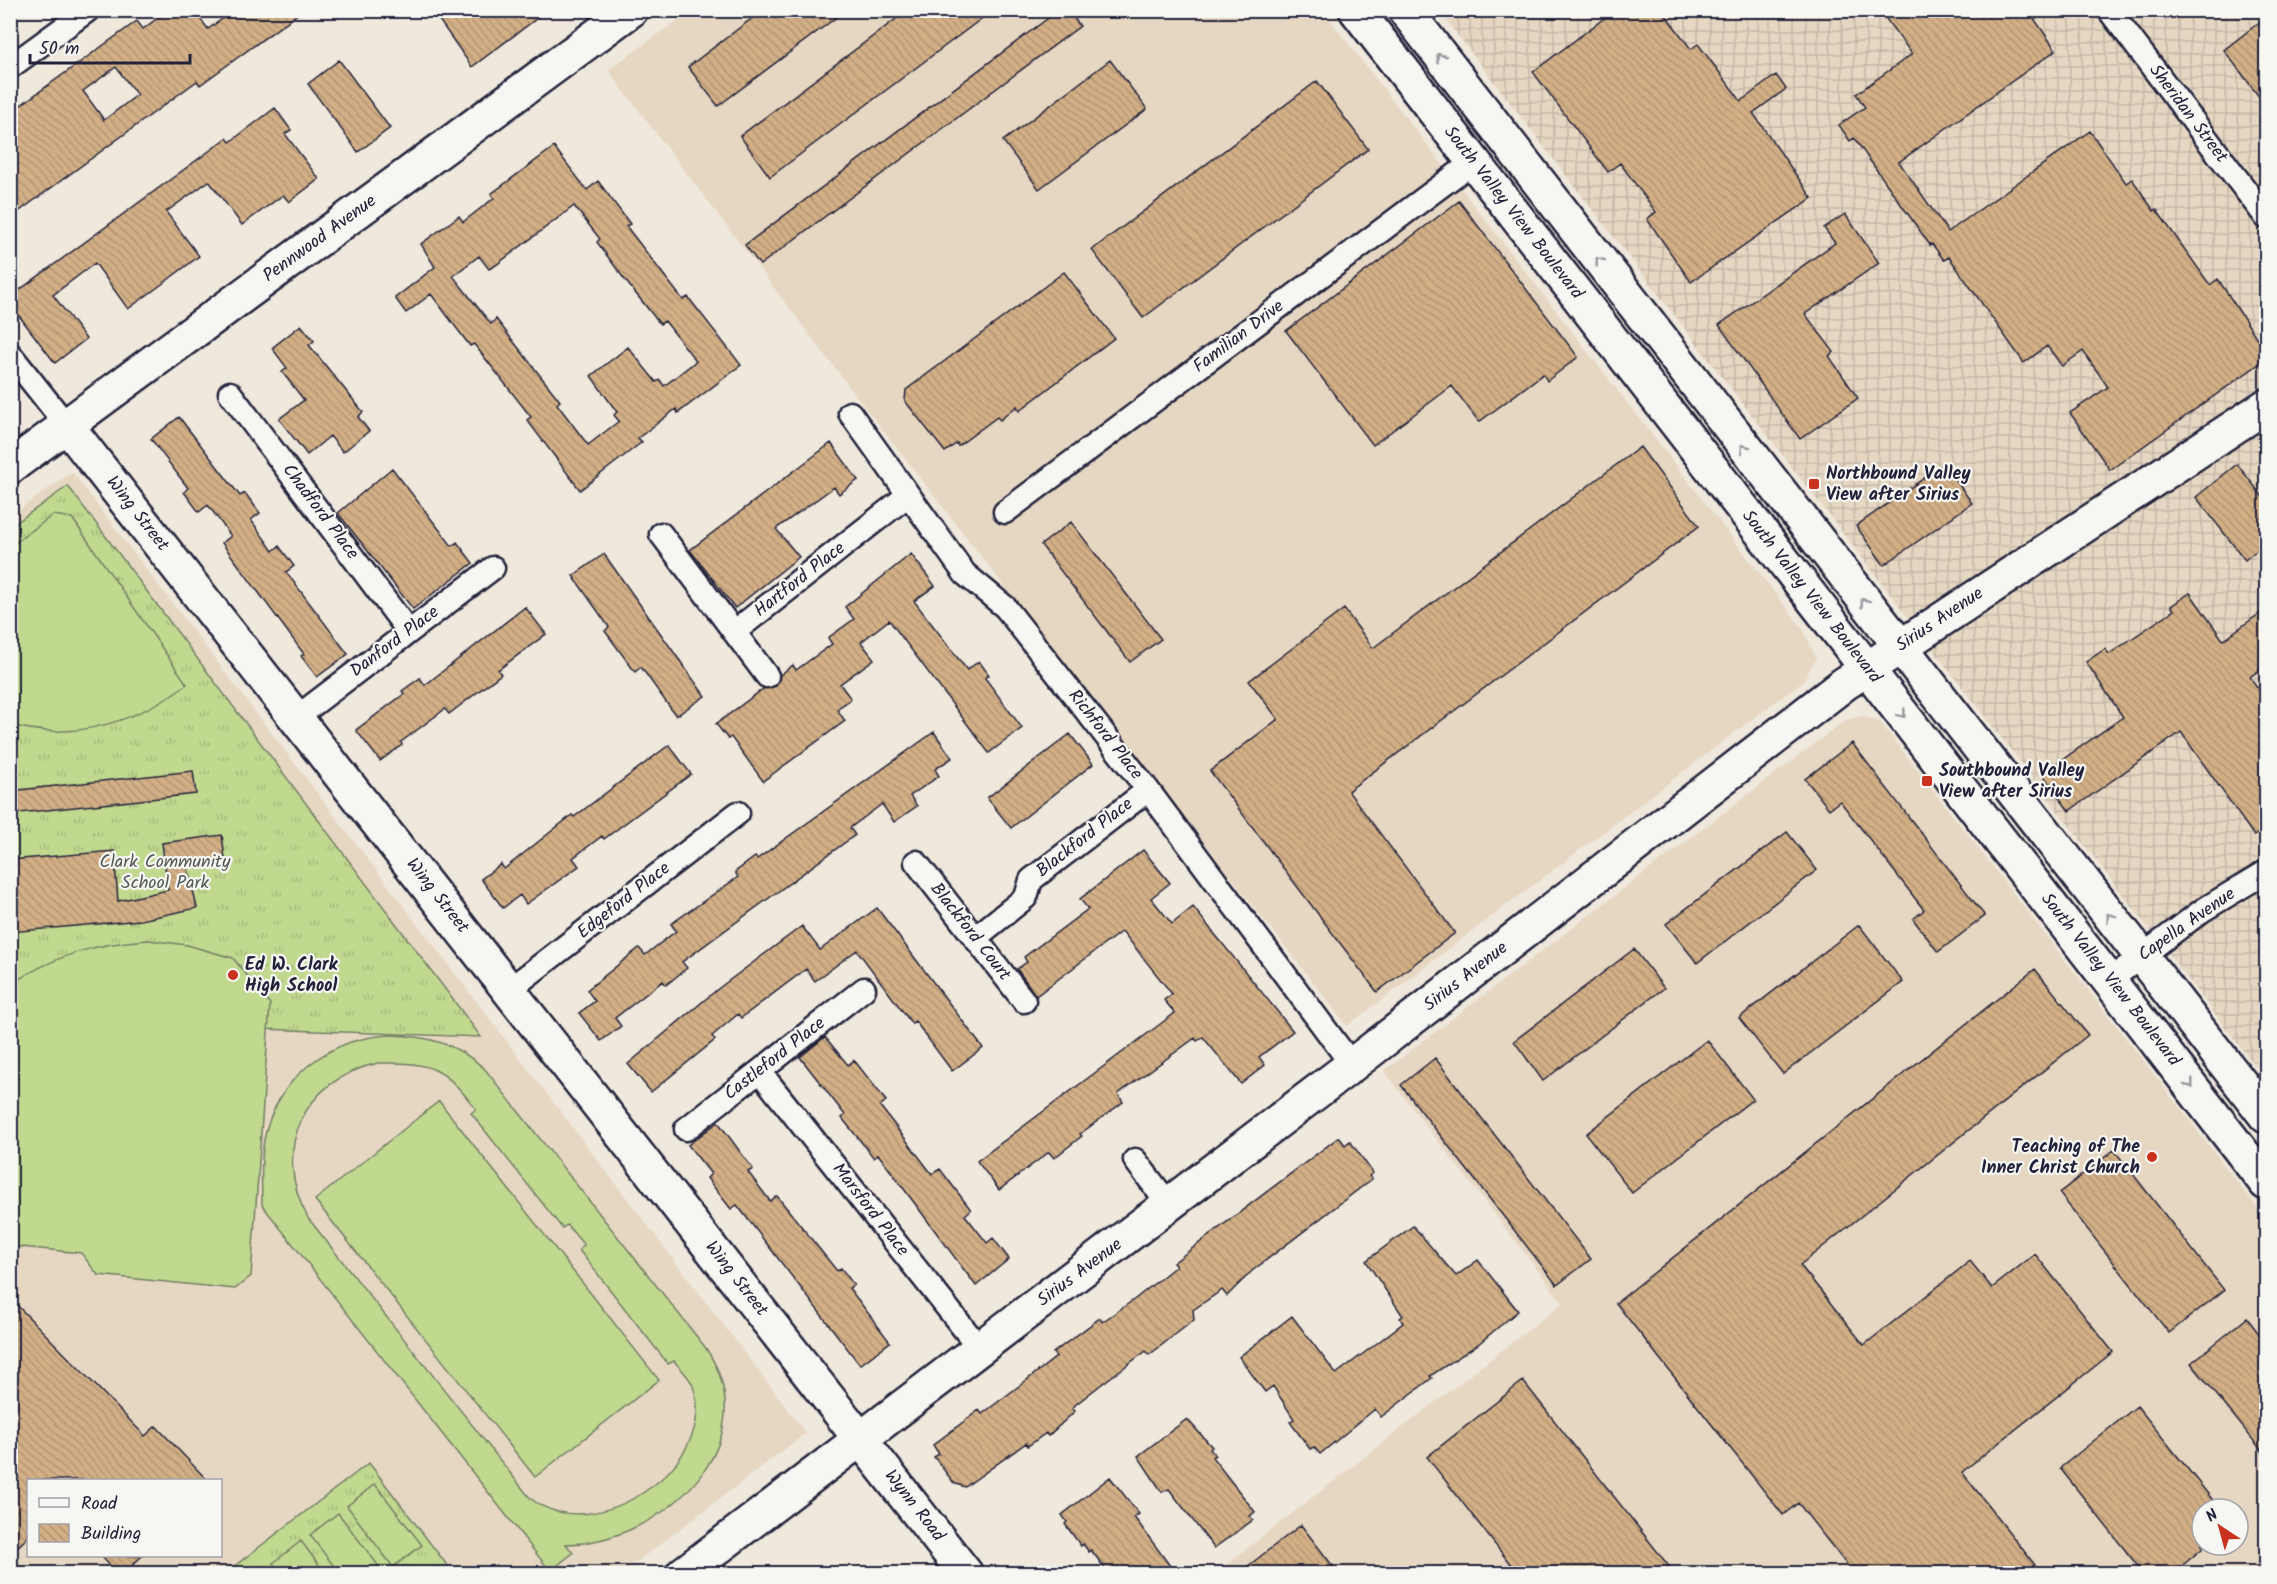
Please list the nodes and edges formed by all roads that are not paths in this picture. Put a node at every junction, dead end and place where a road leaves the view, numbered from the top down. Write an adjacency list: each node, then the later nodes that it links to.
1 (88, 10): 7 (street)
2 (631, 10): 20 (street, Pennwood Avenue)
3 (1356, 10): 6 (street, South Valley View Boulevard)
4 (1405, 10): 8 (street, South Valley View Boulevard, one-way to 4)
5 (2109, 10): 10 (street, Sheridan Street)
6 (1388, 52): 8 (street); 9 (street, South Valley View Boulevard)
7 (10, 67)
8 (1469, 95): 11 (street, South Valley View Boulevard)
9 (1473, 162): 11 (street); 12 (street, South Valley View Boulevard); 23 (street, Familian Drive)
10 (2266, 217)
11 (1566, 220): 13 (street, South Valley View Boulevard, one-way to 11)
12 (1547, 257): 13 (street); 15 (street, South Valley View Boulevard)
13 (1627, 297): 19 (street, South Valley View Boulevard)
14 (10, 354): 20 (street, Wing Street)
15 (1625, 357): 19 (street); 29 (street, South Valley View Boulevard)
16 (230, 393): 26 (street, Chadford Place)
17 (2266, 406): 28 (street, Sirius Avenue)
18 (850, 413): 22 (street, Richford Place)
19 (1722, 419): 28 (street, South Valley View Boulevard, one-way to 19)
20 (68, 426): 21 (street, Pennwood Avenue); 31 (street, Wing Street)
21 (10, 468)
22 (908, 495): 27 (street, Hartford Place); 32 (street, Richford Place)
23 (1005, 512)
24 (661, 534): 27 (street)
25 (493, 568): 26 (street, Danford Place)
26 (409, 632): 31 (street, Danford Place)
27 (734, 632): 30 (street)
28 (1900, 648): 29 (street, Sirius Avenue); 34 (street, South Valley View Boulevard)
29 (1866, 668): 36 (street, South Valley View Boulevard, one-way to 36); 46 (street, Sirius Avenue)
30 (767, 676)
31 (297, 717): 41 (street, Wing Street)
32 (1148, 790): 38 (street, Blackford Place); 46 (street, Richford Place)
33 (738, 813): 41 (street, Edgeford Place)
34 (2048, 839): 36 (street); 39 (street, South Valley View Boulevard, one-way to 34)
35 (916, 862): 38 (street, Blackford Court)
36 (2018, 862): 40 (street, South Valley View Boulevard)
37 (2266, 872): 39 (street, Capella Avenue)
38 (975, 938): 43 (street, Blackford Court)
39 (2141, 957): 40 (street, Capella Avenue); 44 (street, South Valley View Boulevard)
40 (2110, 980): 45 (street, South Valley View Boulevard)
41 (510, 989): 54 (street, Wing Street)
42 (864, 989): 47 (street, Castleford Place)
43 (1024, 1001)
44 (2184, 1013): 45 (street); 48 (street, South Valley View Boulevard)
45 (2154, 1038): 51 (street, South Valley View Boulevard, one-way to 51)
46 (1352, 1065): 52 (street, Sirius Avenue)
47 (760, 1072): 49 (street, Castleford Place); 53 (street, Marsford Place)
48 (2266, 1116)
49 (686, 1129)
50 (1135, 1160): 52 (street)
51 (2266, 1183)
52 (1169, 1205): 53 (street, Sirius Avenue)
53 (980, 1349): 54 (street, Sirius Avenue)
54 (862, 1439): 55 (street, Sirius Avenue); 56 (street, Wynn Road)
55 (683, 1574)
56 (966, 1574)

